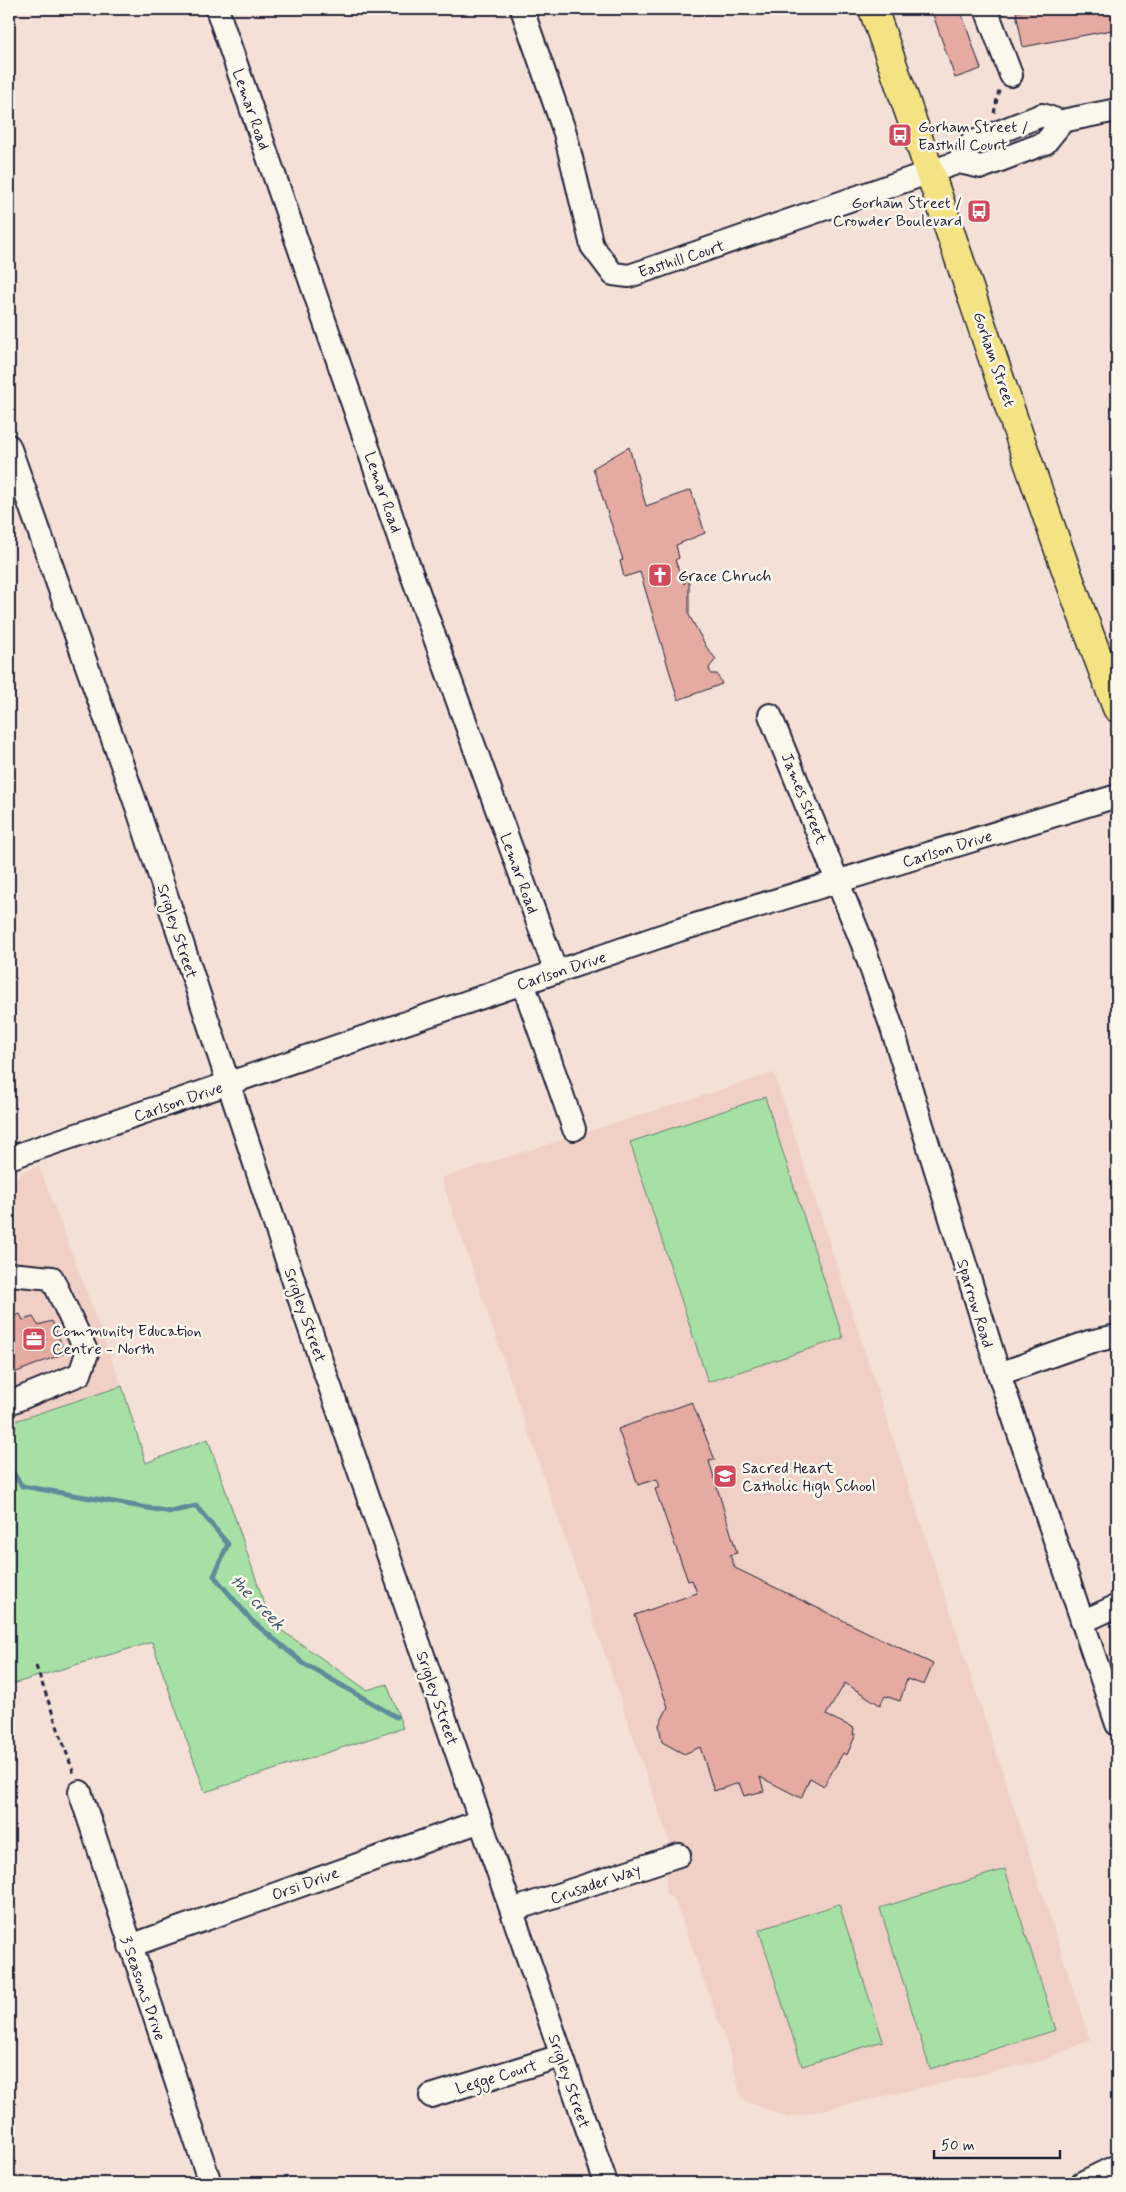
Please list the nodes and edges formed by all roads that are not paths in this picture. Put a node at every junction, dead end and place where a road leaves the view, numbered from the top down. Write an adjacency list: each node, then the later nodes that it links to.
1 (217, 9): 15 (street, Lemar Road)
2 (522, 9): 9 (street, Easthill Court)
3 (873, 9): 9 (main road, Gorham Street)
4 (986, 9): 5 (street)
5 (1011, 75)
6 (1117, 110): 7 (street)
7 (1062, 122): 8 (street); 8 (street)
8 (959, 162): 9 (street, Easthill Court)
9 (931, 172): 11 (main road, Gorham Street)
10 (9, 446): 17 (street, Srigley Street)
11 (1117, 708)
12 (770, 716): 14 (street, James Street)
13 (1117, 796): 14 (street, Carlson Drive)
14 (838, 882): 15 (street, Carlson Drive); 22 (street, Sparrow Road)
15 (556, 972): 16 (street, Carlson Drive)
16 (523, 983): 17 (street, Carlson Drive); 18 (street)
17 (228, 1084): 19 (street, Carlson Drive); 28 (street, Srigley Street)
18 (574, 1129)
19 (9, 1158)
20 (9, 1274): 23 (street)
21 (1117, 1336): 22 (street)
22 (999, 1374): 25 (street, Sparrow Road)
23 (9, 1403)
24 (1117, 1606): 25 (street)
25 (1082, 1622): 26 (street, Sparrow Road)
26 (1117, 1724)
27 (80, 1792): 31 (street, 3 Seasons Drive)
28 (480, 1821): 30 (street, Srigley Street); 31 (street, Orsi Drive)
29 (679, 1855): 30 (street, Crusader Way)
30 (512, 1910): 32 (street, Srigley Street)
31 (130, 1946): 35 (street, 3 Seasons Drive)
32 (561, 2056): 33 (street, Legge Court); 36 (street, Srigley Street)
33 (431, 2096)
34 (1117, 2166): 37 (street)
35 (210, 2183)
36 (606, 2183)
37 (1082, 2183)

